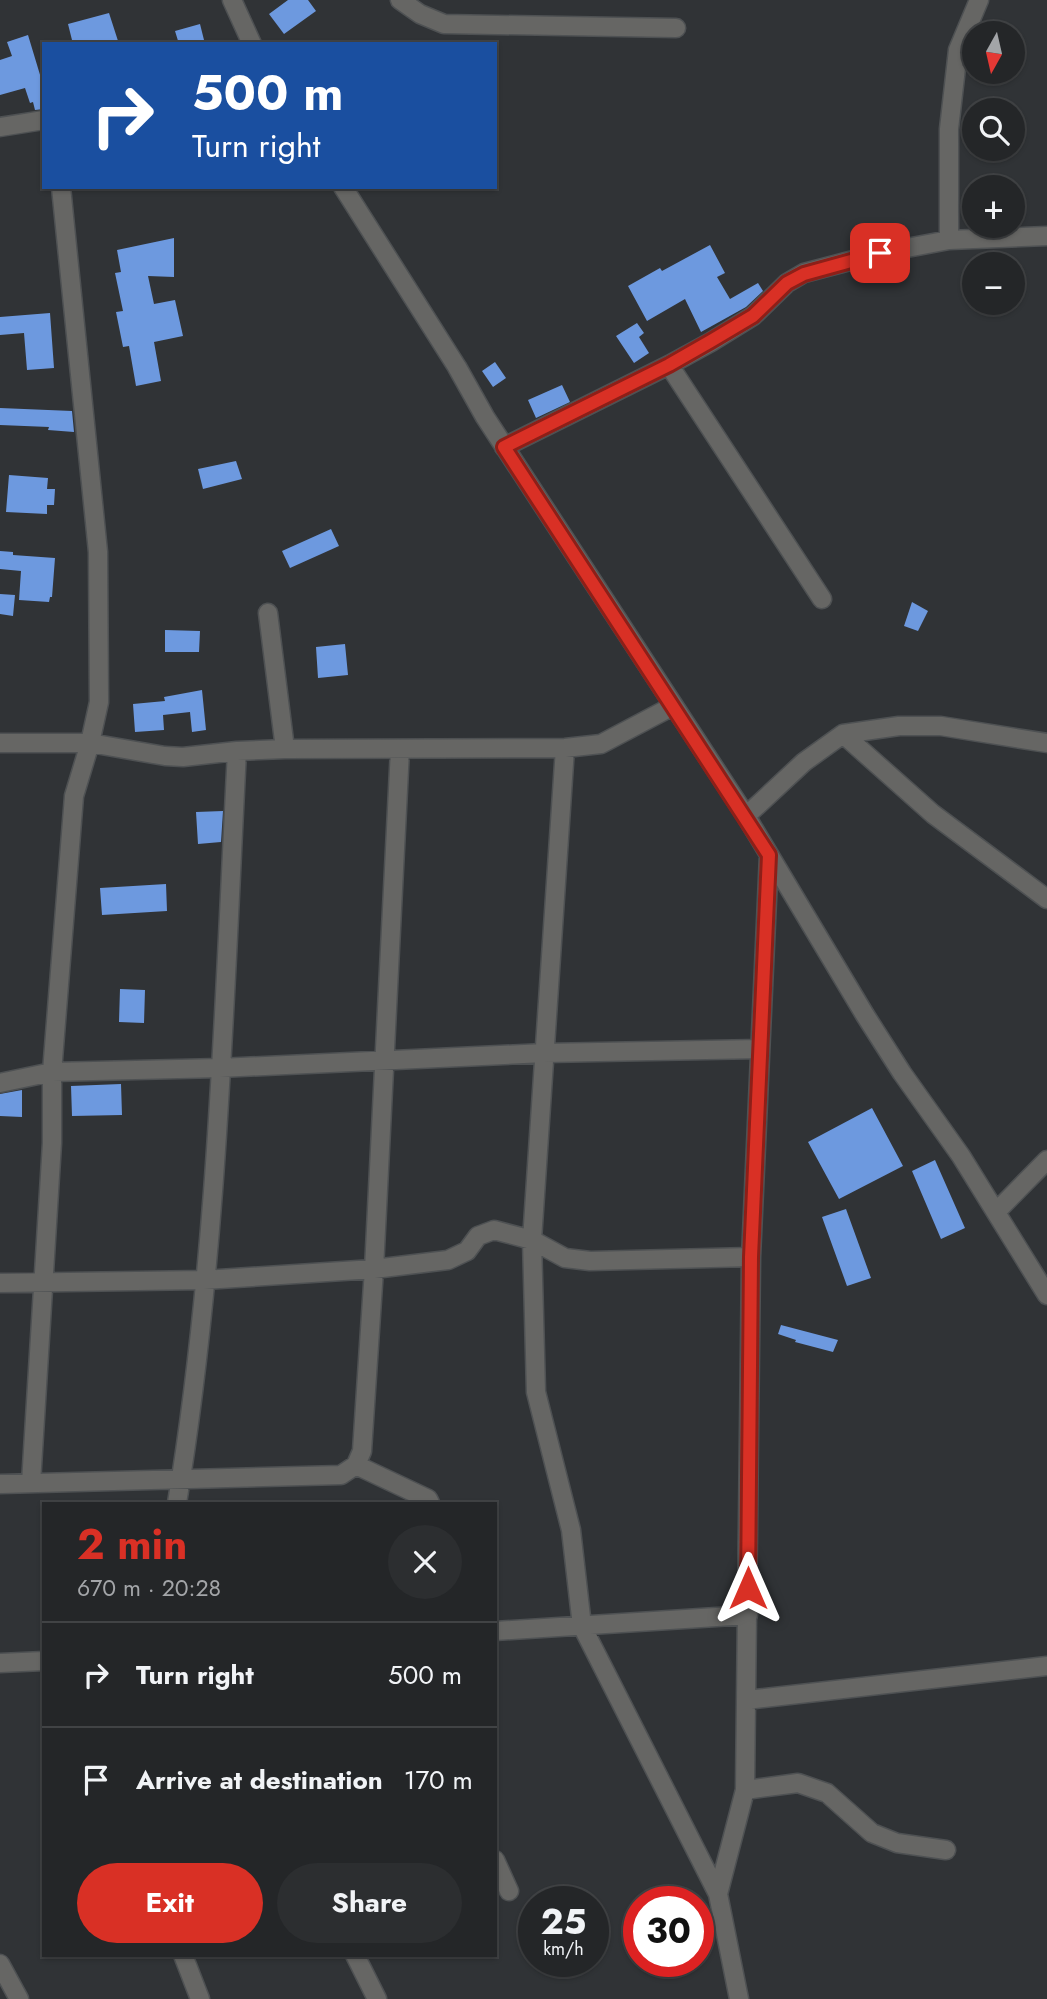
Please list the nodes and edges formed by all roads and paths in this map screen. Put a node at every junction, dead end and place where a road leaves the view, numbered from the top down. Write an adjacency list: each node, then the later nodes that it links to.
1 (232, 0): 5 (street)
2 (400, 0): 4 (street)
3 (979, 0): 11 (street)
4 (676, 28)
5 (251, 42)
6 (42, 120): 7 (street)
7 (0, 127)
8 (61, 189): 19 (street)
9 (344, 189): 13 (street)
10 (1047, 236): 11 (street)
11 (949, 240): 12 (street)
12 (669, 365): 13 (street); 14 (street)
13 (504, 447): 16 (street)
14 (821, 599)
15 (268, 613): 22 (street)
16 (673, 706): 21 (street); 25 (street)
17 (843, 734): 20 (street); 25 (street); 27 (street)
18 (0, 743): 19 (street)
19 (90, 743): 24 (street); 32 (street)
20 (1047, 743)
21 (565, 748): 23 (street); 29 (street)
22 (285, 749): 23 (street); 24 (street)
23 (400, 749): 30 (street)
24 (237, 751): 31 (street)
25 (746, 816): 26 (street)
26 (769, 855): 28 (street); 35 (street)
27 (1047, 899)
28 (760, 1049): 29 (street); 37 (street)
29 (545, 1053): 30 (street); 36 (street)
30 (385, 1060): 31 (street); 38 (street)
31 (220, 1068): 32 (street); 39 (street)
32 (52, 1072): 33 (street); 40 (street)
33 (0, 1083)
34 (1047, 1160): 35 (street)
35 (996, 1212): 42 (street)
36 (533, 1240): 37 (street); 38 (street); 50 (street)
37 (751, 1257): 49 (street)
38 (374, 1269): 39 (street); 43 (street)
39 (204, 1280): 40 (street); 44 (street)
40 (44, 1282): 41 (street); 45 (street)
41 (0, 1283)
42 (1047, 1295)
43 (356, 1465): 44 (street); 48 (street)
44 (181, 1478): 45 (street); 47 (street)
45 (31, 1483): 46 (street)
46 (0, 1484)
47 (177, 1502)
48 (430, 1502)
49 (748, 1615): 50 (street); 55 (street)
50 (582, 1626): 51 (street); 60 (street)
51 (497, 1631)
52 (42, 1661): 53 (street)
53 (0, 1663)
54 (1047, 1666): 55 (street)
55 (746, 1700): 56 (street)
56 (745, 1790): 57 (street); 60 (street)
57 (946, 1850)
58 (497, 1864): 59 (street)
59 (509, 1891)
60 (718, 1894): 67 (street)
61 (184, 1957): 65 (street)
62 (356, 1957): 66 (street)
63 (0, 1964): 64 (street)
64 (19, 1999)
65 (200, 1999)
66 (377, 1999)
67 (739, 1999)

